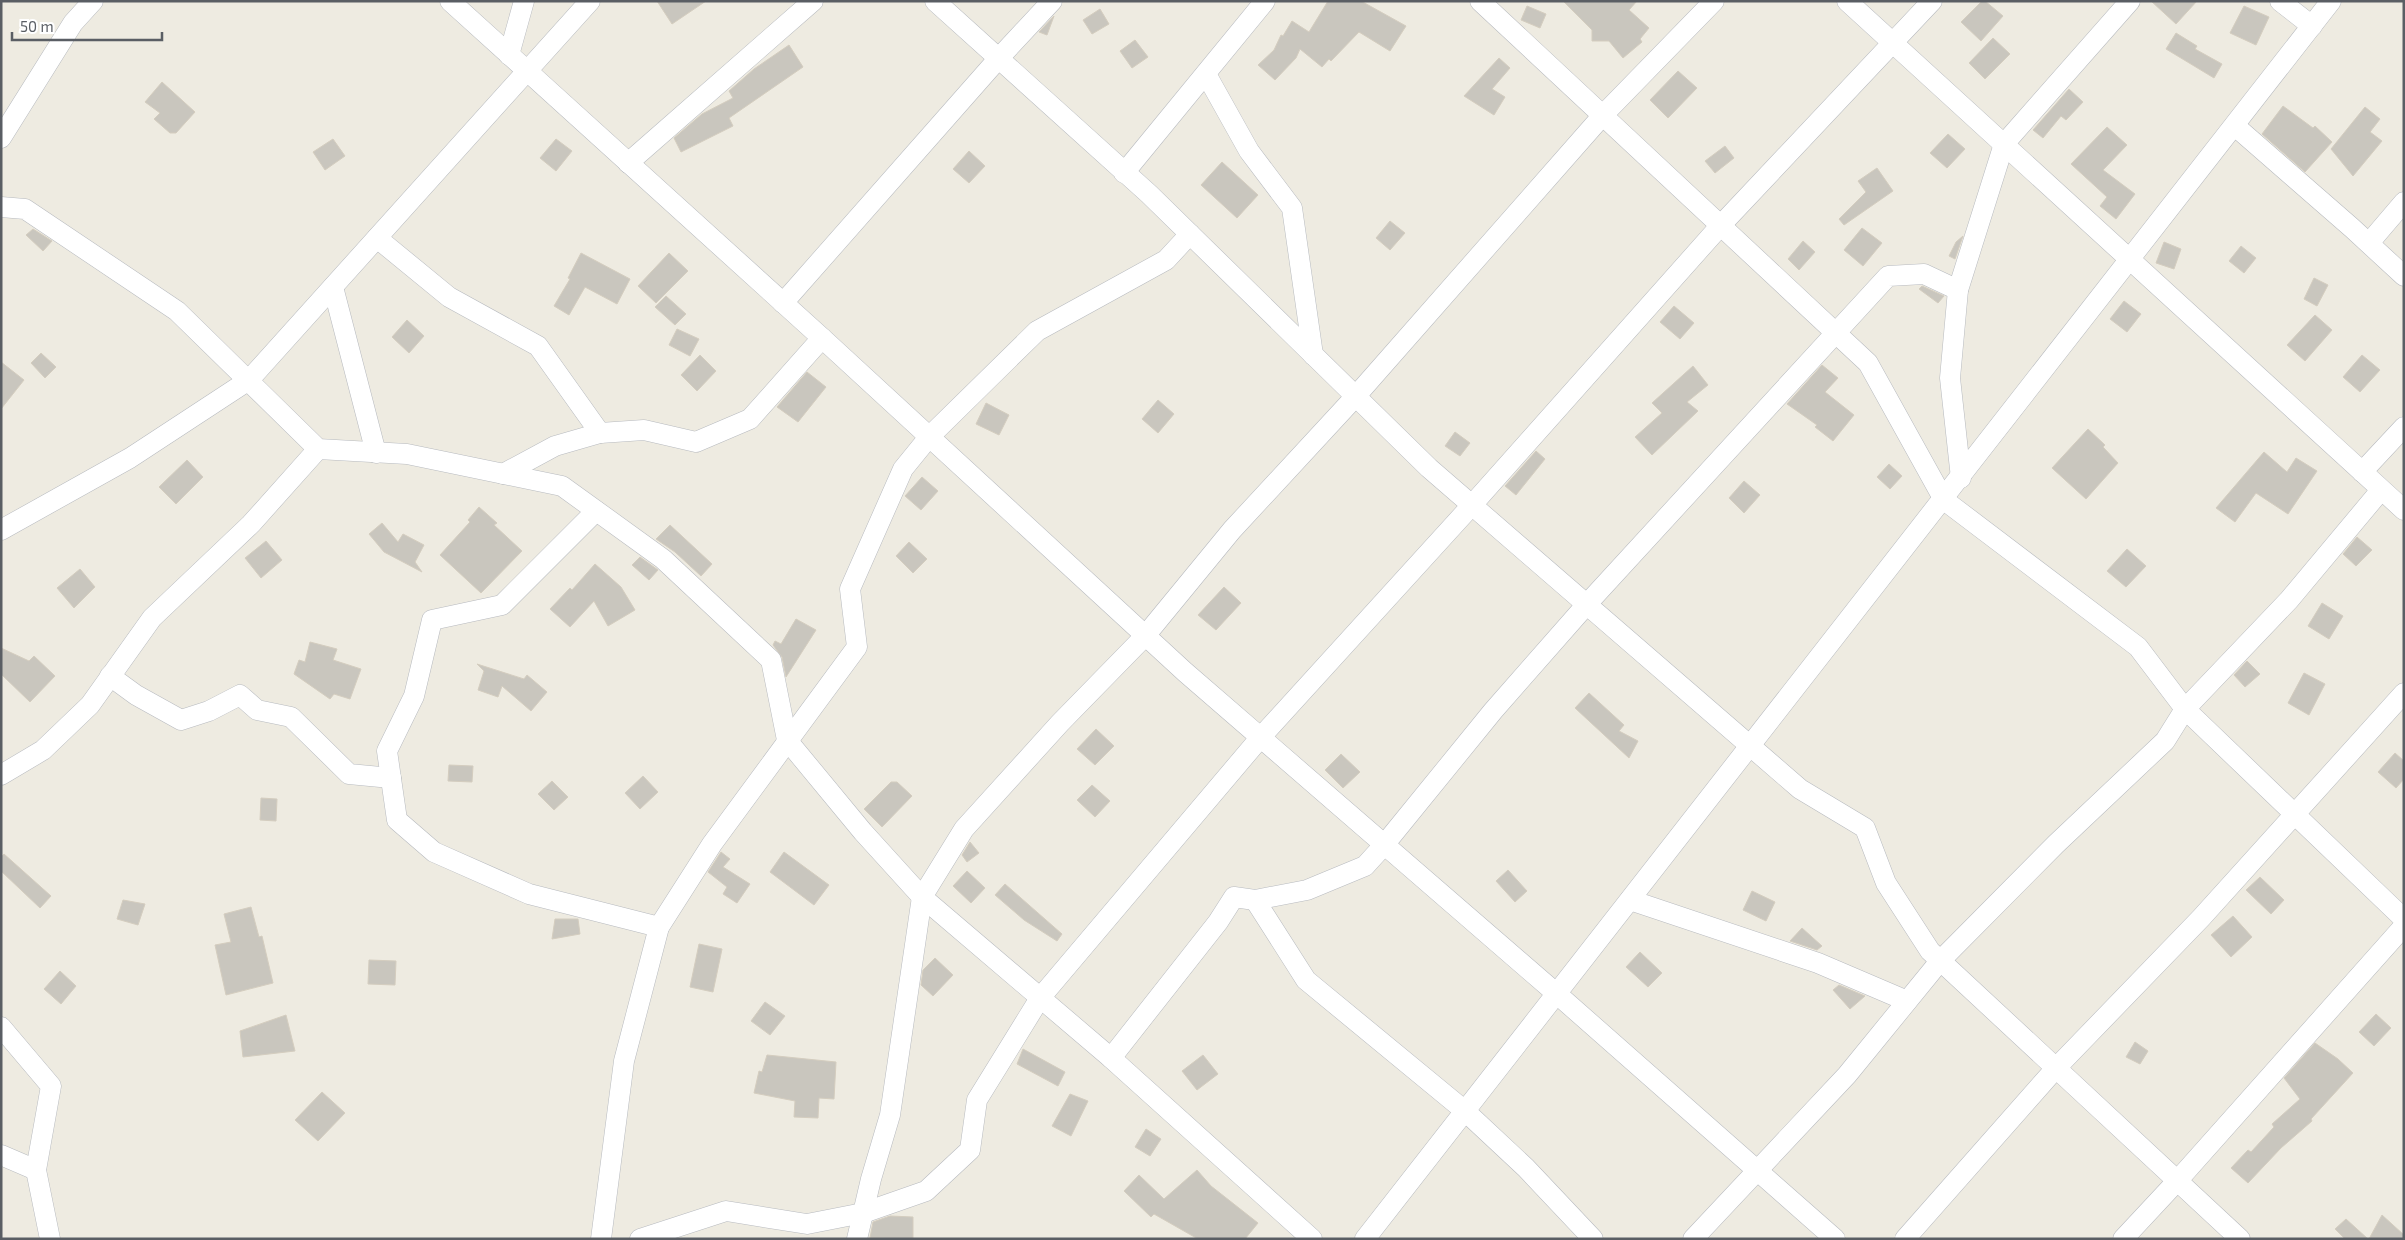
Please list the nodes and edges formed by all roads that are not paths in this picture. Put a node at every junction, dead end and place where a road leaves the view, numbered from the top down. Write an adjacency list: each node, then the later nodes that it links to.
1 (92, 1): 24 (street)
2 (450, 1): 18 (street)
3 (524, 1): 18 (street)
4 (590, 1): 20 (street)
5 (813, 1): 26 (street)
6 (935, 1): 19 (street)
7 (1052, 1): 19 (street)
8 (1265, 1): 21 (street)
9 (1480, 1): 22 (street)
10 (1714, 1): 22 (street)
11 (1847, 1): 17 (street)
12 (1932, 1): 17 (street)
13 (2130, 1): 25 (street)
14 (2280, 1): 16 (street)
15 (2331, 1): 16 (street)
16 (2312, 26): 23 (street)
17 (1893, 43): 25 (street); 30 (street)
18 (509, 55): 20 (street)
19 (998, 59): 27 (street); 38 (street)
20 (527, 71): 26 (street); 32 (street)
21 (1206, 74): 27 (street); 41 (street)
22 (1603, 115): 30 (street); 43 (street)
23 (2235, 126): 33 (street); 34 (street)
24 (1, 138)
25 (2004, 144): 34 (street); 37 (street)
26 (628, 163): 38 (street)
27 (1124, 173): 31 (street)
28 (2404, 202): 33 (street)
29 (1, 207): 42 (street)
30 (1721, 225): 39 (street); 54 (street)
31 (1190, 234): 41 (street); 46 (street)
32 (377, 238): 36 (street); 45 (street)
33 (2369, 243): 35 (street)
34 (2130, 260): 49 (street); 51 (street)
35 (2404, 276)
36 (333, 287): 42 (street); 48 (street)
37 (1958, 290): 39 (street); 51 (street)
38 (783, 303): 40 (street)
39 (1837, 334): 53 (street); 58 (street)
40 (822, 338): 45 (street); 46 (street)
41 (1313, 355): 43 (street)
42 (249, 380): 47 (street); 57 (street)
43 (1355, 397): 54 (street); 59 (street)
44 (2404, 427): 49 (street)
45 (600, 433): 50 (street)
46 (929, 437): 59 (street); 64 (street)
47 (318, 449): 48 (street); 60 (street)
48 (376, 453): 50 (street)
49 (2362, 472): 52 (street)
50 (503, 474): 56 (street)
51 (1961, 478): 53 (street)
52 (2382, 490): 55 (street); 62 (street)
53 (1944, 500): 62 (street); 65 (street)
54 (1472, 505): 58 (street); 63 (street)
55 (2404, 510)
56 (596, 511): 64 (street); 67 (street)
57 (1, 530)
58 (1587, 604): 65 (street); 69 (street)
59 (1145, 636): 63 (street); 70 (street)
60 (110, 676): 66 (street); 67 (street)
61 (2404, 693): 68 (street)
62 (2185, 709): 68 (street); 76 (street)
63 (1260, 738): 69 (street); 78 (street)
64 (787, 740): 70 (street); 75 (street)
65 (1751, 746): 72 (street); 76 (street)
66 (1, 775)
67 (391, 778): 75 (street)
68 (2295, 814): 73 (street); 82 (street)
69 (1384, 845): 71 (street); 77 (street)
70 (922, 897): 78 (street); 88 (street)
71 (1255, 900): 81 (street); 83 (street)
72 (1630, 900): 77 (street); 79 (street)
73 (2404, 920)
74 (2404, 926): 87 (street)
75 (659, 927): 90 (street)
76 (1940, 961): 79 (street); 82 (street)
77 (1557, 994): 83 (street); 86 (street)
78 (1040, 998): 81 (street); 88 (street)
79 (1907, 1001): 86 (street)
80 (1, 1027): 85 (street)
81 (1111, 1058): 93 (street)
82 (2056, 1068): 87 (street); 98 (street)
83 (1465, 1111): 94 (street); 95 (street)
84 (1, 1155): 85 (street)
85 (36, 1170): 89 (street)
86 (1757, 1170): 96 (street); 97 (street)
87 (2178, 1180): 99 (street); 100 (street)
88 (863, 1213): 91 (street); 92 (street)
89 (50, 1239)
90 (601, 1239)
91 (640, 1239)
92 (857, 1239)
93 (1312, 1239)
94 (1365, 1239)
95 (1592, 1239)
96 (1693, 1239)
97 (1835, 1239)
98 (1905, 1239)
99 (2122, 1239)
100 (2240, 1239)

